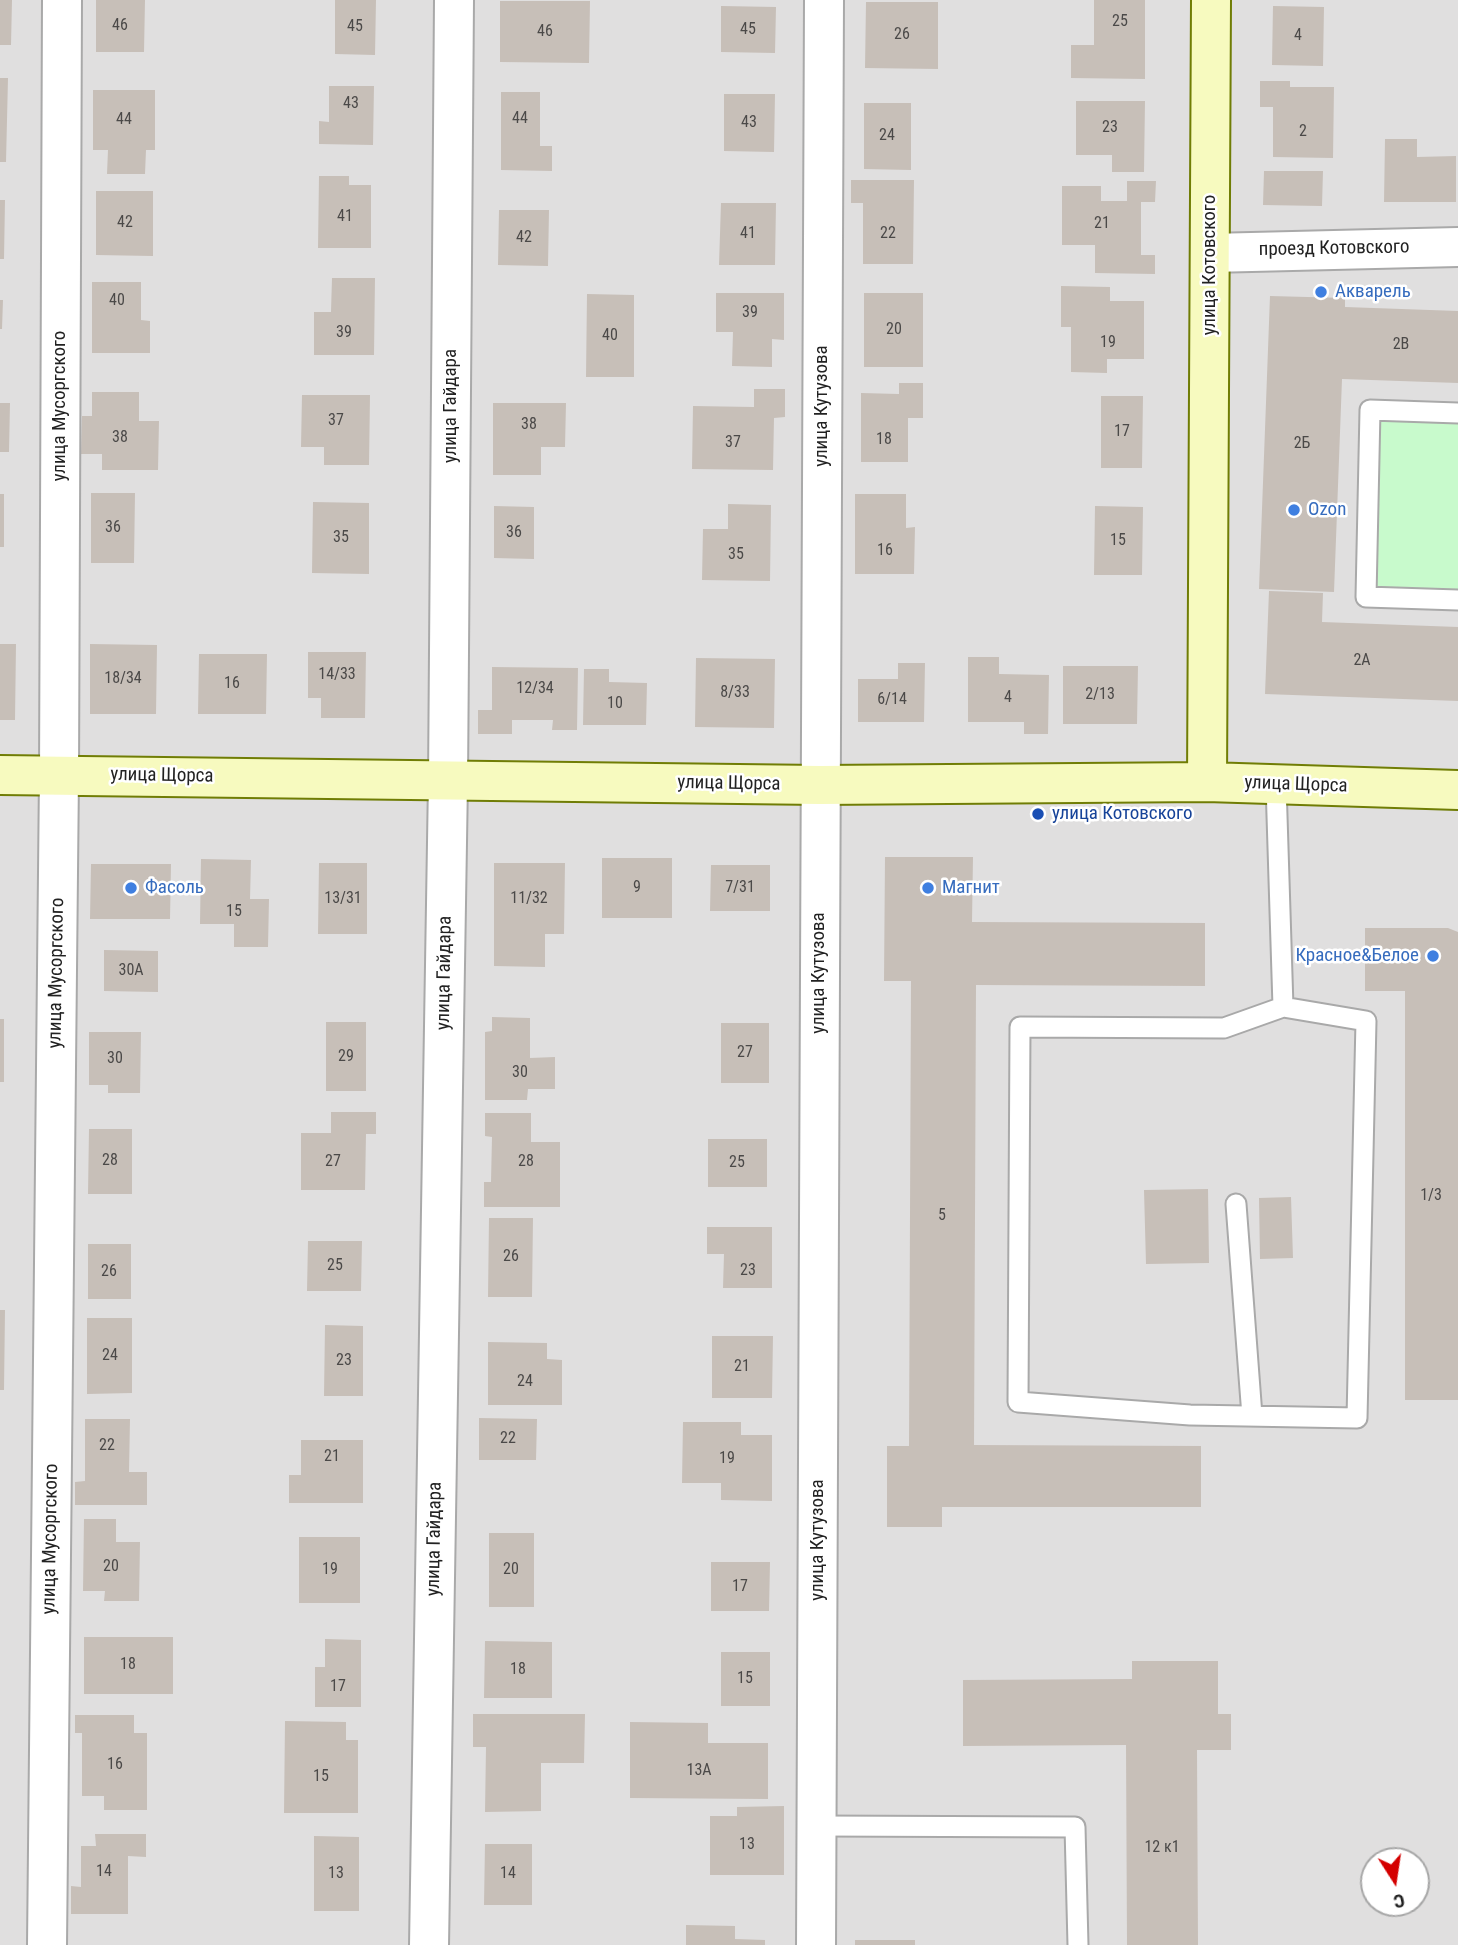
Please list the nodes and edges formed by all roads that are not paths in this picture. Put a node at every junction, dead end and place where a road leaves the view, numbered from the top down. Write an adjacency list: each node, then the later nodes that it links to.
1 (62, 0): 10 (street, улица Мусоргского)
2 (454, 0): 11 (street, улица Гайдара)
3 (824, 0): 14 (street, улица Кутузова)
4 (1211, 0): 6 (street, улица Котовского)
5 (1458, 247): 6 (street, проезд Котовского)
6 (1210, 253): 12 (street, улица Котовского)
7 (1458, 413): 8 (lane)
8 (1458, 600)
9 (0, 775): 10 (street, улица Щорса)
10 (59, 775): 11 (street, улица Щорса); 20 (street, улица Мусоргского)
11 (448, 781): 14 (street, улица Щорса); 21 (street, улица Гайдара)
12 (1207, 782): 13 (street, улица Щорса); 14 (street, улица Щорса)
13 (1276, 784): 15 (street, улица Щорса); 16 (lane)
14 (820, 785): 19 (street, улица Кутузова)
15 (1458, 790)
16 (1283, 1007): 18 (lane); 18 (lane)
17 (1236, 1204): 18 (lane)
18 (1252, 1416)
19 (818, 1826): 22 (street, улица Кутузова); 23 (lane)
20 (47, 1945)
21 (429, 1945)
22 (816, 1945)
23 (1078, 1945)

